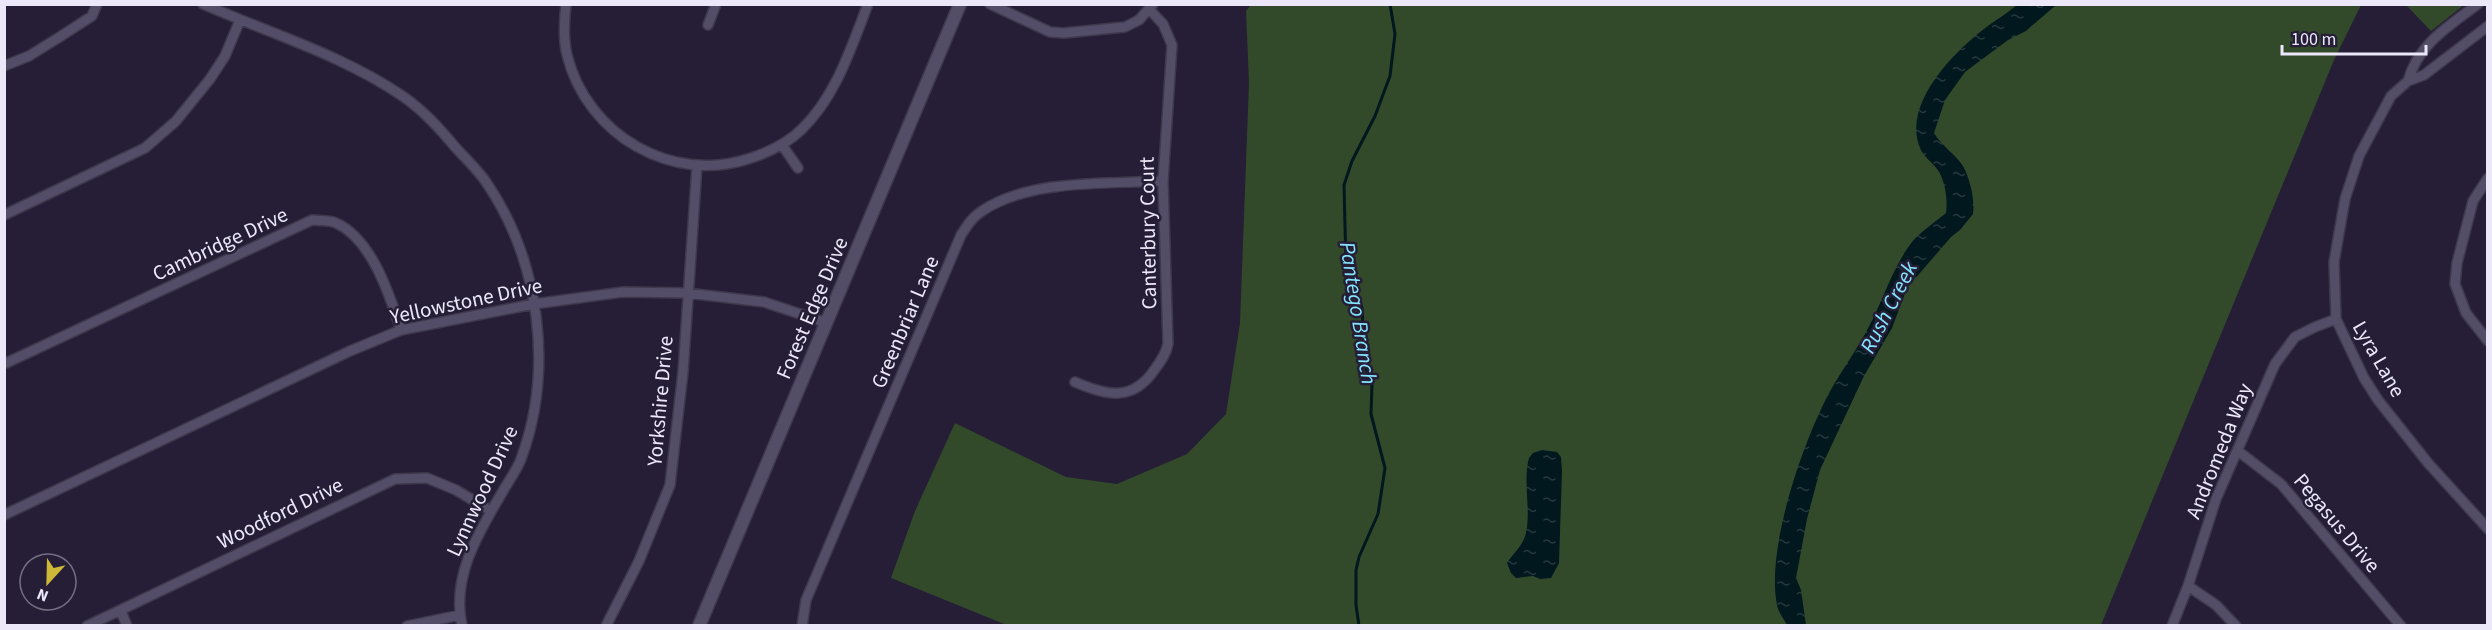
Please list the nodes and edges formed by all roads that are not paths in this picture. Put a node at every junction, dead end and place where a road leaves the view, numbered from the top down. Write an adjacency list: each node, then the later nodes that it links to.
1 (98, 4): 13 (street)
2 (203, 4): 10 (street, Lynnwood Drive)
3 (566, 4): 16 (street)
4 (716, 4): 11 (street)
5 (868, 4): 15 (street)
6 (960, 4): 24 (street, Forest Edge Drive)
7 (990, 4): 9 (street)
8 (2478, 4): 14 (street, Lyra Lane)
9 (1151, 7): 19 (street, Canterbury Court)
10 (240, 20): 20 (street); 22 (street, Lynnwood Drive)
11 (708, 25)
12 (2487, 26): 14 (street, Lyra Lane)
13 (4, 66)
14 (2408, 81): 23 (street, Lyra Lane)
15 (782, 144): 16 (street); 17 (street)
16 (697, 166): 21 (street, Yorkshire Drive)
17 (798, 168)
18 (2487, 178): 26 (street)
19 (1163, 181): 28 (street, Canterbury Court); 42 (street, Greenbriar Lane)
20 (4, 214)
21 (687, 293): 22 (street, Yellowstone Drive); 24 (street, Yellowstone Drive); 40 (street, Yorkshire Drive)
22 (534, 304): 25 (street, Yellowstone Drive); 30 (street, Lynnwood Drive)
23 (2336, 319): 29 (street, Andromeda Way); 32 (street, Lyra Lane)
24 (827, 323): 41 (street, Forest Edge Drive)
25 (401, 330): 27 (street, Cambridge Drive); 31 (street, Yellowstone Drive)
26 (2487, 340)
27 (4, 364)
28 (1075, 382)
29 (2238, 451): 33 (street, Andromeda Way); 45 (street, Pegasus Drive)
30 (491, 511): 34 (street, Woodford Drive); 35 (street, Lynnwood Drive)
31 (4, 515)
32 (2487, 529)
33 (2188, 586): 43 (street, Andromeda Way); 44 (street)
34 (121, 611): 36 (street, Woodford Drive); 37 (street)
35 (460, 615): 38 (street); 39 (street, Lynnwood Drive)
36 (87, 626)
37 (127, 626)
38 (407, 626)
39 (462, 626)
40 (606, 626)
41 (699, 626)
42 (802, 626)
43 (2172, 626)
44 (2236, 626)
45 (2401, 626)

